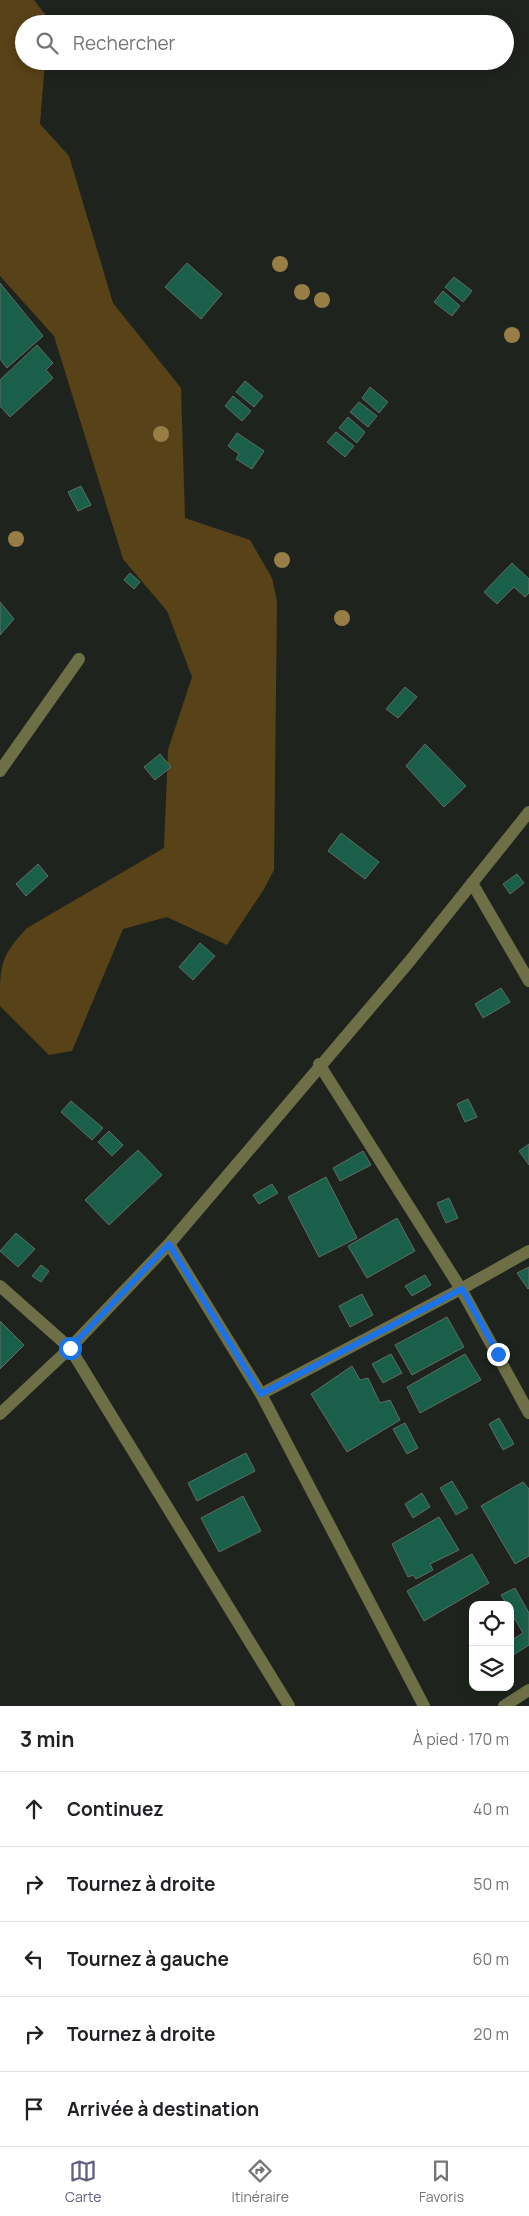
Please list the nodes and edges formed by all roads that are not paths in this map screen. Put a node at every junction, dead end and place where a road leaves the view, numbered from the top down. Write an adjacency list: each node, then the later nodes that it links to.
1 (79, 659): 2 (street)
2 (0, 771)
3 (529, 812): 4 (street)
4 (472, 883): 5 (street); 6 (street)
5 (529, 980)
6 (320, 1064): 7 (street); 10 (street)
7 (169, 1244): 11 (street); 12 (street)
8 (529, 1251): 10 (street)
9 (0, 1286): 11 (street)
10 (462, 1289): 12 (street); 13 (street)
11 (70, 1348): 14 (street); 16 (street)
12 (261, 1394): 17 (street)
13 (529, 1413)
14 (0, 1414)
15 (529, 1690): 18 (street)
16 (289, 1706)
17 (424, 1706)
18 (504, 1706)

